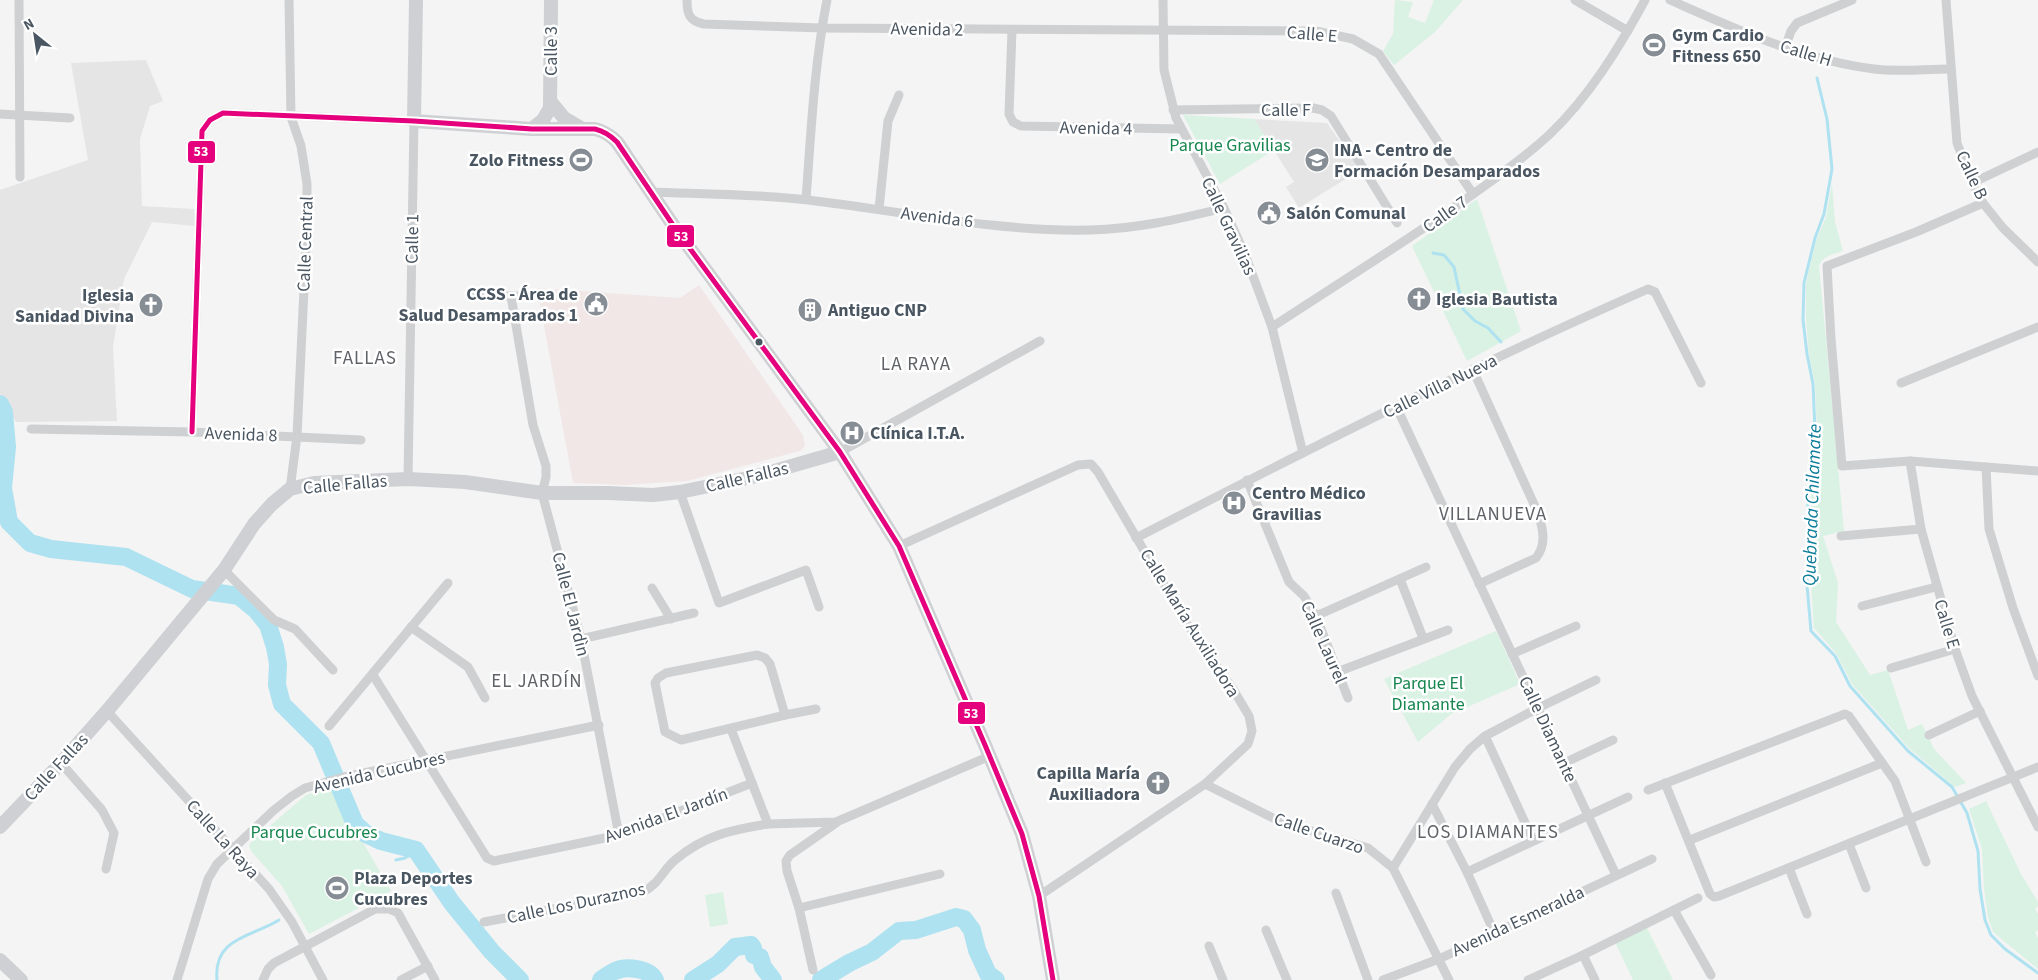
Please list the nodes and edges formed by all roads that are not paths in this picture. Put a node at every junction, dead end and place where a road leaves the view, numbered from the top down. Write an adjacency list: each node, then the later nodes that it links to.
1 (19, 0): 23 (street)
2 (289, 0): 24 (street, Calle Central)
3 (416, 0): 26 (main road, Calle 1)
4 (551, 0): 20 (main road, Calle 3)
5 (687, 0): 13 (street, Avenida 2)
6 (827, 0): 13 (street)
7 (1163, 0): 15 (street, Calle Gravilias)
8 (1574, 0): 16 (street)
9 (1645, 0): 16 (street, Calle 7)
10 (1670, 0): 17 (street, Calle H)
11 (1852, 0): 17 (street)
12 (1946, 0): 18 (street, Calle B)
13 (822, 28): 14 (street, Avenida 2); 35 (street)
14 (1012, 30): 15 (street, Avenida 2); 29 (street, Avenida 4)
15 (1162, 31): 21 (street, Calle Gravilias); 34 (street, Calle E)
16 (1628, 31): 34 (street, Calle 7)
17 (1785, 48): 18 (street, Calle H)
18 (1950, 68): 32 (street, Calle B)
19 (899, 95): 38 (street)
20 (550, 101): 27 (main road); 28 (main road)
21 (1173, 110): 29 (street, Calle Gravilias); 39 (street, Calle F)
22 (0, 114): 23 (street)
23 (20, 114): 25 (street); 31 (street)
24 (292, 117): 26 (street); 52 (street); 53 (street, Calle Central)
25 (70, 118)
26 (414, 120): 27 (main road); 60 (street, Calle 1)
27 (532, 129): 28 (main road)
28 (584, 129): 33 (main road)
29 (1181, 129): 37 (street, Calle Gravilias)
30 (2038, 152): 32 (street)
31 (20, 177)
32 (1972, 183): 36 (street, Calle B)
33 (649, 192): 35 (street, Avenida 6); 55 (main road)
34 (1474, 194): 44 (street, Calle 7)
35 (806, 200): 38 (street, Avenida 6)
36 (1983, 203): 40 (street, Calle B); 57 (street)
37 (1224, 208): 38 (street, Avenida 6); 44 (street, Calle Gravilias)
38 (879, 209)
39 (1397, 223)
40 (2038, 262)
41 (472, 296): 42 (street)
42 (511, 296): 43 (street); 64 (street)
43 (527, 296)
44 (1272, 327): 56 (street, Calle Gravilias)
45 (2038, 327): 49 (street)
46 (1040, 341): 55 (street)
47 (1473, 370): 48 (street, Calle Villa Nueva); 50 (street, Calle Villa Nueva); 73 (street)
48 (1700, 383)
49 (1901, 383)
50 (1396, 406): 56 (street, Calle Villa Nueva); 73 (street, Calle Diamante)
51 (31, 429): 52 (street, Avenida 8)
52 (192, 432): 53 (street, Avenida 8)
53 (297, 436): 54 (street, Avenida 8); 62 (street, Calle Central)
54 (361, 440)
55 (840, 452): 63 (main road, Calle Fallas); 68 (main road)
56 (1303, 453): 61 (street, Calle Villa Nueva)
57 (1910, 461): 58 (street); 65 (street, Calle E)
58 (1986, 467): 59 (street); 92 (street)
59 (2038, 471)
60 (408, 479): 62 (main road, Calle Fallas); 64 (main road, Calle Fallas)
61 (1248, 480): 67 (street, Calle Villa Nueva); 79 (street, Calle Laurel)
62 (290, 490): 70 (main road, Calle Fallas)
63 (680, 492): 64 (main road, Calle Fallas); 77 (street)
64 (542, 493): 85 (street, Calle El Jardìn)
65 (1921, 529): 66 (street); 74 (street, Calle E)
66 (1841, 536)
67 (1136, 538): 68 (street, Calle María Auxiliadora); 116 (street, Calle María Auxiliadora)
68 (899, 546): 107 (main road)
69 (1426, 568): 71 (street)
70 (224, 570): 89 (street); 98 (main road, Calle Fallas)
71 (1400, 579): 79 (street); 84 (street)
72 (448, 583): 82 (street)
73 (1479, 584): 87 (street, Calle Diamante)
74 (1936, 587): 76 (street); 86 (street, Calle E)
75 (652, 588): 80 (street)
76 (1862, 606)
77 (819, 607)
78 (694, 613): 80 (street)
79 (1316, 616): 90 (street, Calle Laurel)
80 (671, 619): 85 (street)
81 (1576, 626): 87 (street)
82 (411, 627): 91 (street); 94 (street)
83 (1448, 630): 84 (street)
84 (1423, 638): 90 (street)
85 (581, 639): 101 (street, Calle El Jardìn)
86 (1954, 649): 88 (street); 99 (street, Calle E)
87 (1512, 654): 96 (street, Calle Diamante)
88 (1891, 668)
89 (333, 670)
90 (1337, 672): 95 (street, Calle Laurel)
91 (373, 675): 102 (street); 108 (street, Avenida El Jardín)
92 (2038, 676)
93 (1596, 680): 96 (street)
94 (485, 698)
95 (1348, 698)
96 (1538, 708): 105 (street); 110 (street, Calle Diamante)
97 (816, 709): 100 (street)
98 (106, 711): 109 (main road, Calle Fallas); 130 (street, Calle La Raya)
99 (1980, 711): 104 (street); 113 (street, Calle E)
100 (785, 715): 103 (street); 103 (street)
101 (599, 725): 108 (street, Avenida Cucubres); 126 (street, Calle El Jardìn)
102 (330, 726)
103 (731, 729): 115 (street)
104 (1929, 735)
105 (1485, 736): 119 (street); 127 (street)
106 (1613, 740): 110 (street)
107 (990, 756): 122 (street); 141 (main road)
108 (426, 759): 126 (street, Avenida El Jardín); 130 (street, Avenida Cucubres)
109 (61, 763): 124 (main road, Calle Fallas); 135 (street)
110 (1564, 763): 120 (street, Calle Diamante)
111 (1882, 763): 114 (street); 121 (street); 128 (street)
112 (2038, 766): 113 (street)
113 (2013, 777): 121 (street); 125 (street, Calle E)
114 (1666, 783): 117 (street); 128 (street)
115 (752, 784): 123 (street); 126 (street, Avenida El Jardín)
116 (1205, 784): 133 (street, Calle Cuarzo); 141 (street, Calle María Auxiliadora)
117 (1648, 790)
118 (1628, 797): 120 (street)
119 (1432, 804): 133 (street); 136 (street)
120 (1588, 816): 127 (street); 138 (street, Calle Diamante)
121 (1910, 818): 129 (street); 132 (street)
122 (836, 822): 123 (street); 143 (street)
123 (768, 824): 146 (street, Calle Los Duraznos)
124 (0, 827)
125 (2038, 827)
126 (619, 835)
127 (1533, 840): 136 (street)
128 (1690, 840): 134 (street)
129 (1849, 844): 134 (street); 139 (street)
130 (232, 849): 150 (street, Calle La Raya); 158 (street, Avenida Cucubres)
131 (1652, 859): 138 (street, Avenida Esmeralda)
132 (1926, 862)
133 (1393, 868): 152 (street, Calle Cuarzo)
134 (1789, 868): 145 (street)
135 (106, 869)
136 (1467, 872): 148 (street)
137 (940, 874): 143 (street)
138 (1616, 875): 148 (street, Avenida Esmeralda)
139 (1866, 888)
140 (1336, 893): 166 (street)
141 (1039, 896): 163 (main road)
142 (1698, 898): 144 (street)
143 (799, 908): 155 (street)
144 (1674, 910): 151 (street); 156 (street)
145 (1807, 914)
146 (484, 922)
147 (1266, 930): 165 (street)
148 (1494, 932): 152 (street, Avenida Esmeralda)
149 (1209, 946): 164 (street)
150 (305, 947): 154 (street); 159 (street); 160 (street, Calle La Raya)
151 (1584, 955): 169 (street); 170 (street)
152 (1439, 959): 167 (street, Avenida Esmeralda); 168 (street, Calle Cuarzo)
153 (0, 960): 157 (main road)
154 (428, 966): 161 (street); 162 (street)
155 (813, 970)
156 (1711, 975)
157 (22, 980)
158 (176, 980)
159 (264, 980)
160 (323, 980)
161 (400, 980)
162 (435, 980)
163 (1053, 980)
164 (1224, 980)
165 (1287, 980)
166 (1368, 980)
167 (1383, 980)
168 (1449, 980)
169 (1528, 980)
170 (1595, 980)

